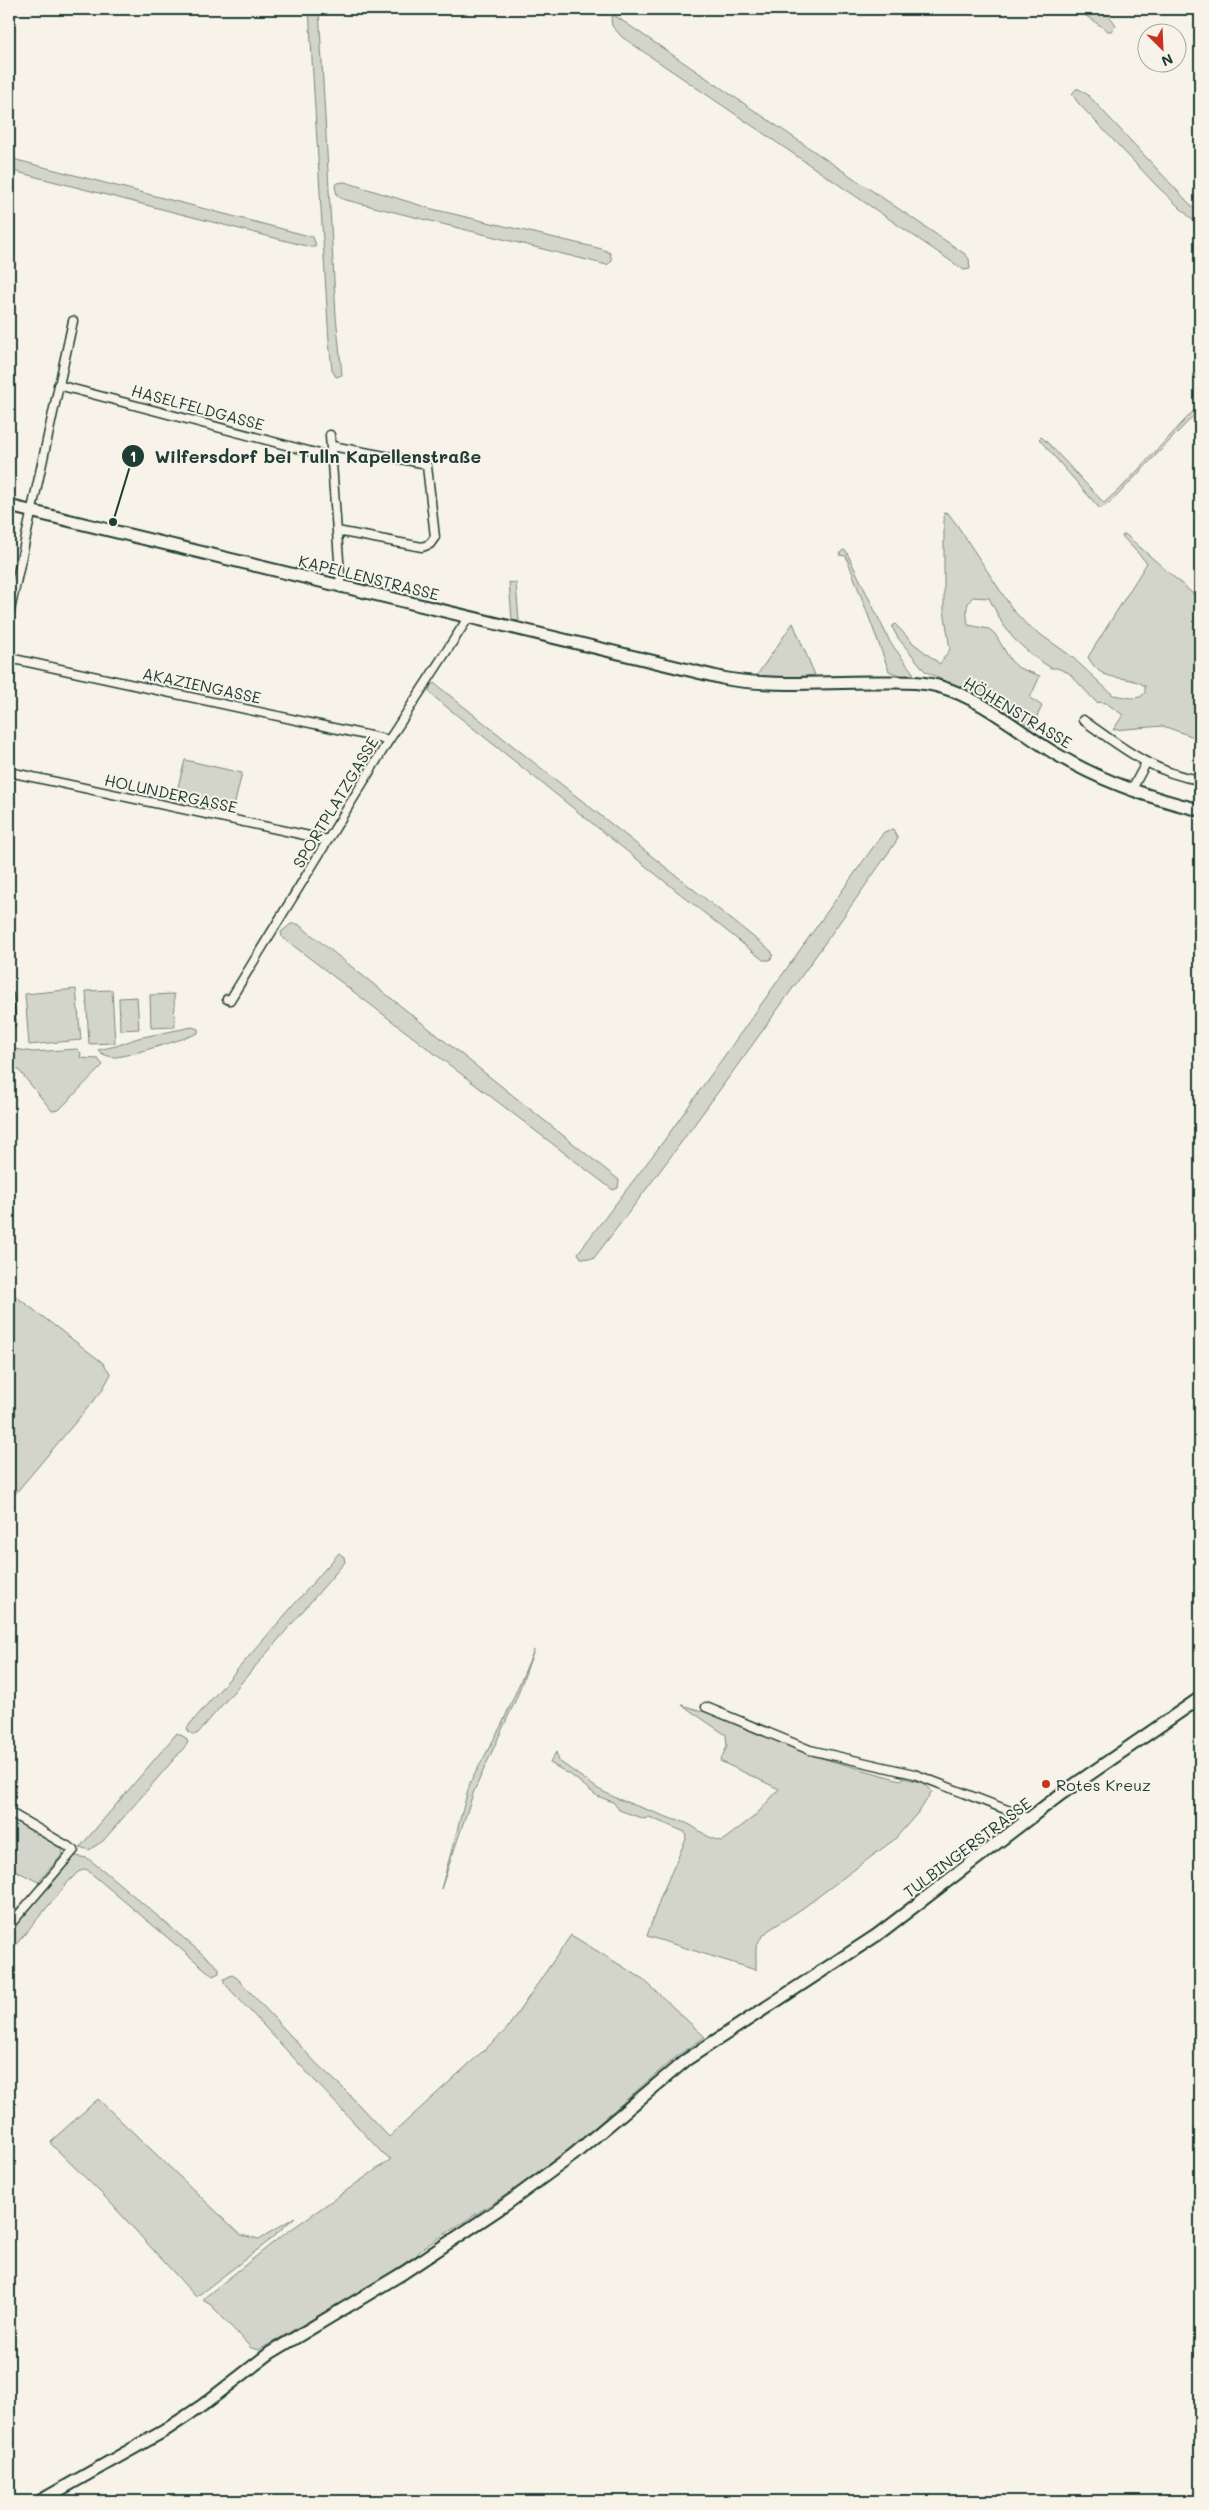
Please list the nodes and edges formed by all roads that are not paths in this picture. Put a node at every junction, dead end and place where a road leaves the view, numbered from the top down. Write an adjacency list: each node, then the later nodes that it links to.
1 (73, 320): 2 (street)
2 (58, 385): 5 (street, HASELFELDGASSE); 7 (street)
3 (330, 434): 4 (street)
4 (332, 446): 5 (street); 8 (street)
5 (331, 457): 8 (street)
6 (9, 506): 7 (main road, KAPELLENSTRASSE)
7 (31, 511): 9 (main road, KAPELLENSTRASSE); 10 (street)
8 (338, 530): 9 (street)
9 (341, 588): 11 (main road, KAPELLENSTRASSE)
10 (9, 615)
11 (468, 618): 13 (main road, KAPELLENSTRASSE); 15 (street, SPORTPLATZGASSE)
12 (9, 658): 15 (street, AKAZIENGASSE)
13 (722, 678): 19 (main road, HÖHENSTRASSE)
14 (1083, 720): 16 (street)
15 (389, 740): 21 (street, SPORTPLATZGASSE)
16 (1146, 763): 18 (street); 19 (street)
17 (9, 772): 21 (street, HOLUNDERGASSE)
18 (1200, 780)
19 (1132, 791): 20 (main road, HÖHENSTRASSE)
20 (1200, 810)
21 (328, 840): 23 (street, SPORTPLATZGASSE)
22 (9, 996): 24 (street)
23 (227, 999)
24 (11, 1023)
25 (1200, 1698): 28 (main road, TULBINGERSTRASSE)
26 (706, 1707): 28 (street)
27 (9, 1812): 29 (street)
28 (1031, 1820): 30 (main road, TULBINGERSTRASSE)
29 (9, 1926)
30 (40, 2501)

